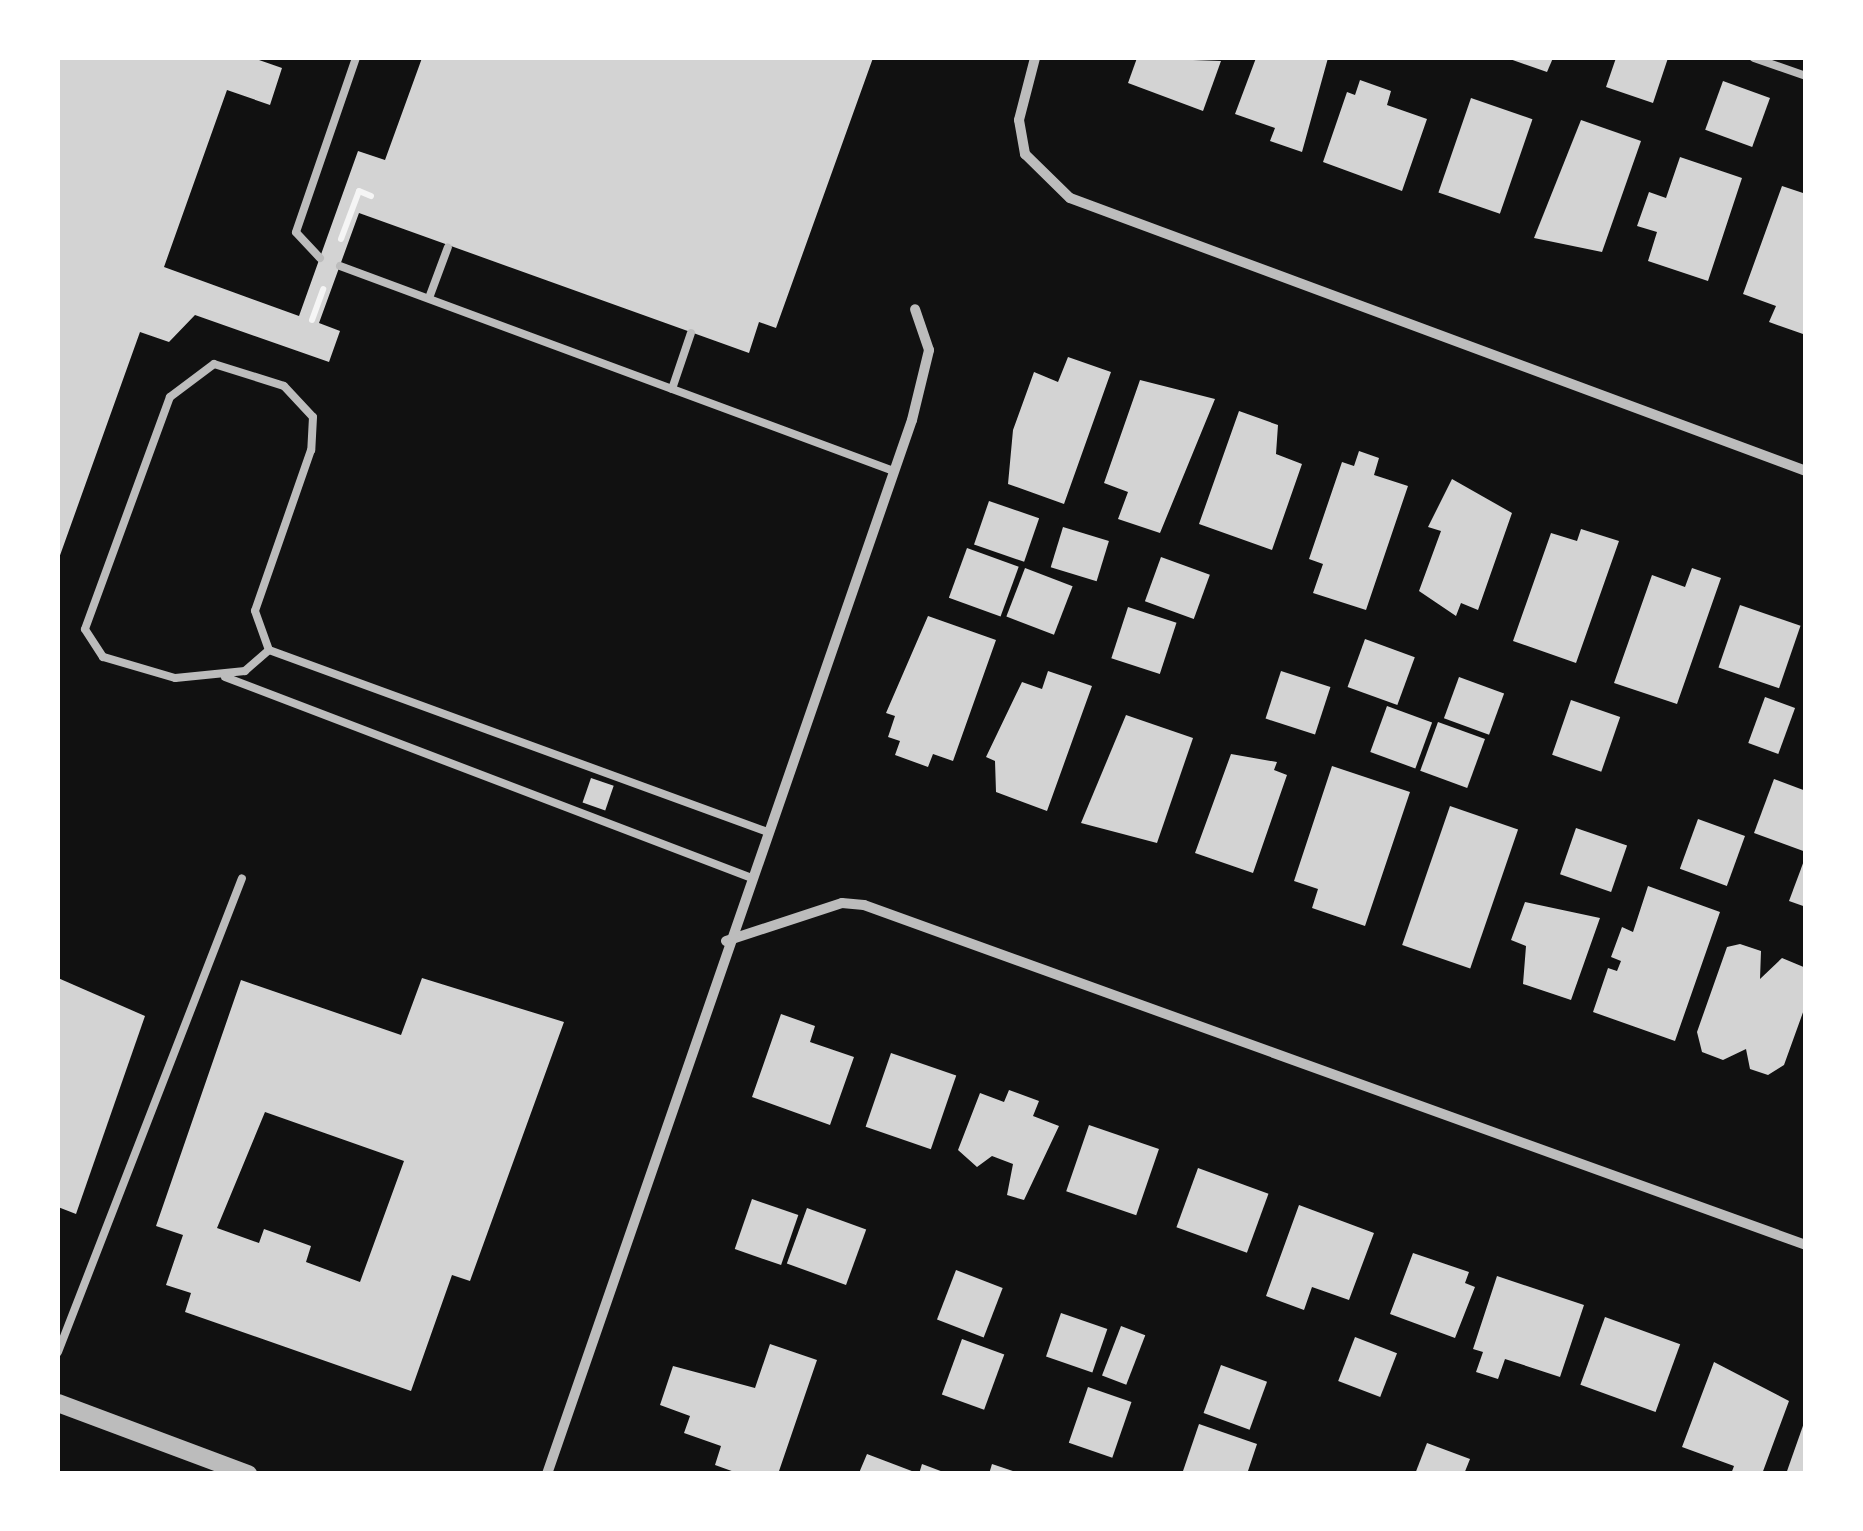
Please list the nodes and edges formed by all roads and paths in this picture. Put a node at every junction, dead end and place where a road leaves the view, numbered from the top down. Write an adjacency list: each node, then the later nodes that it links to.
1 (356, 58): 6 (lane)
2 (1035, 58): 12 (street)
3 (1754, 58): 4 (lane)
4 (1806, 76)
5 (448, 246): 8 (lane)
6 (320, 258)
7 (340, 266): 8 (lane)
8 (428, 298): 11 (lane)
9 (914, 309): 13 (street)
10 (691, 333): 11 (lane)
11 (672, 389): 13 (lane)
12 (1806, 470)
13 (894, 471): 16 (street)
14 (269, 650): 15 (lane); 15 (lane); 16 (lane)
15 (221, 676): 17 (lane)
16 (766, 831): 17 (street)
17 (749, 877): 19 (street)
18 (242, 878): 21 (lane)
19 (726, 942): 20 (street); 24 (street)
20 (1806, 1245)
21 (58, 1352)
22 (58, 1404): 23 (street)
23 (248, 1474)
24 (547, 1474)

